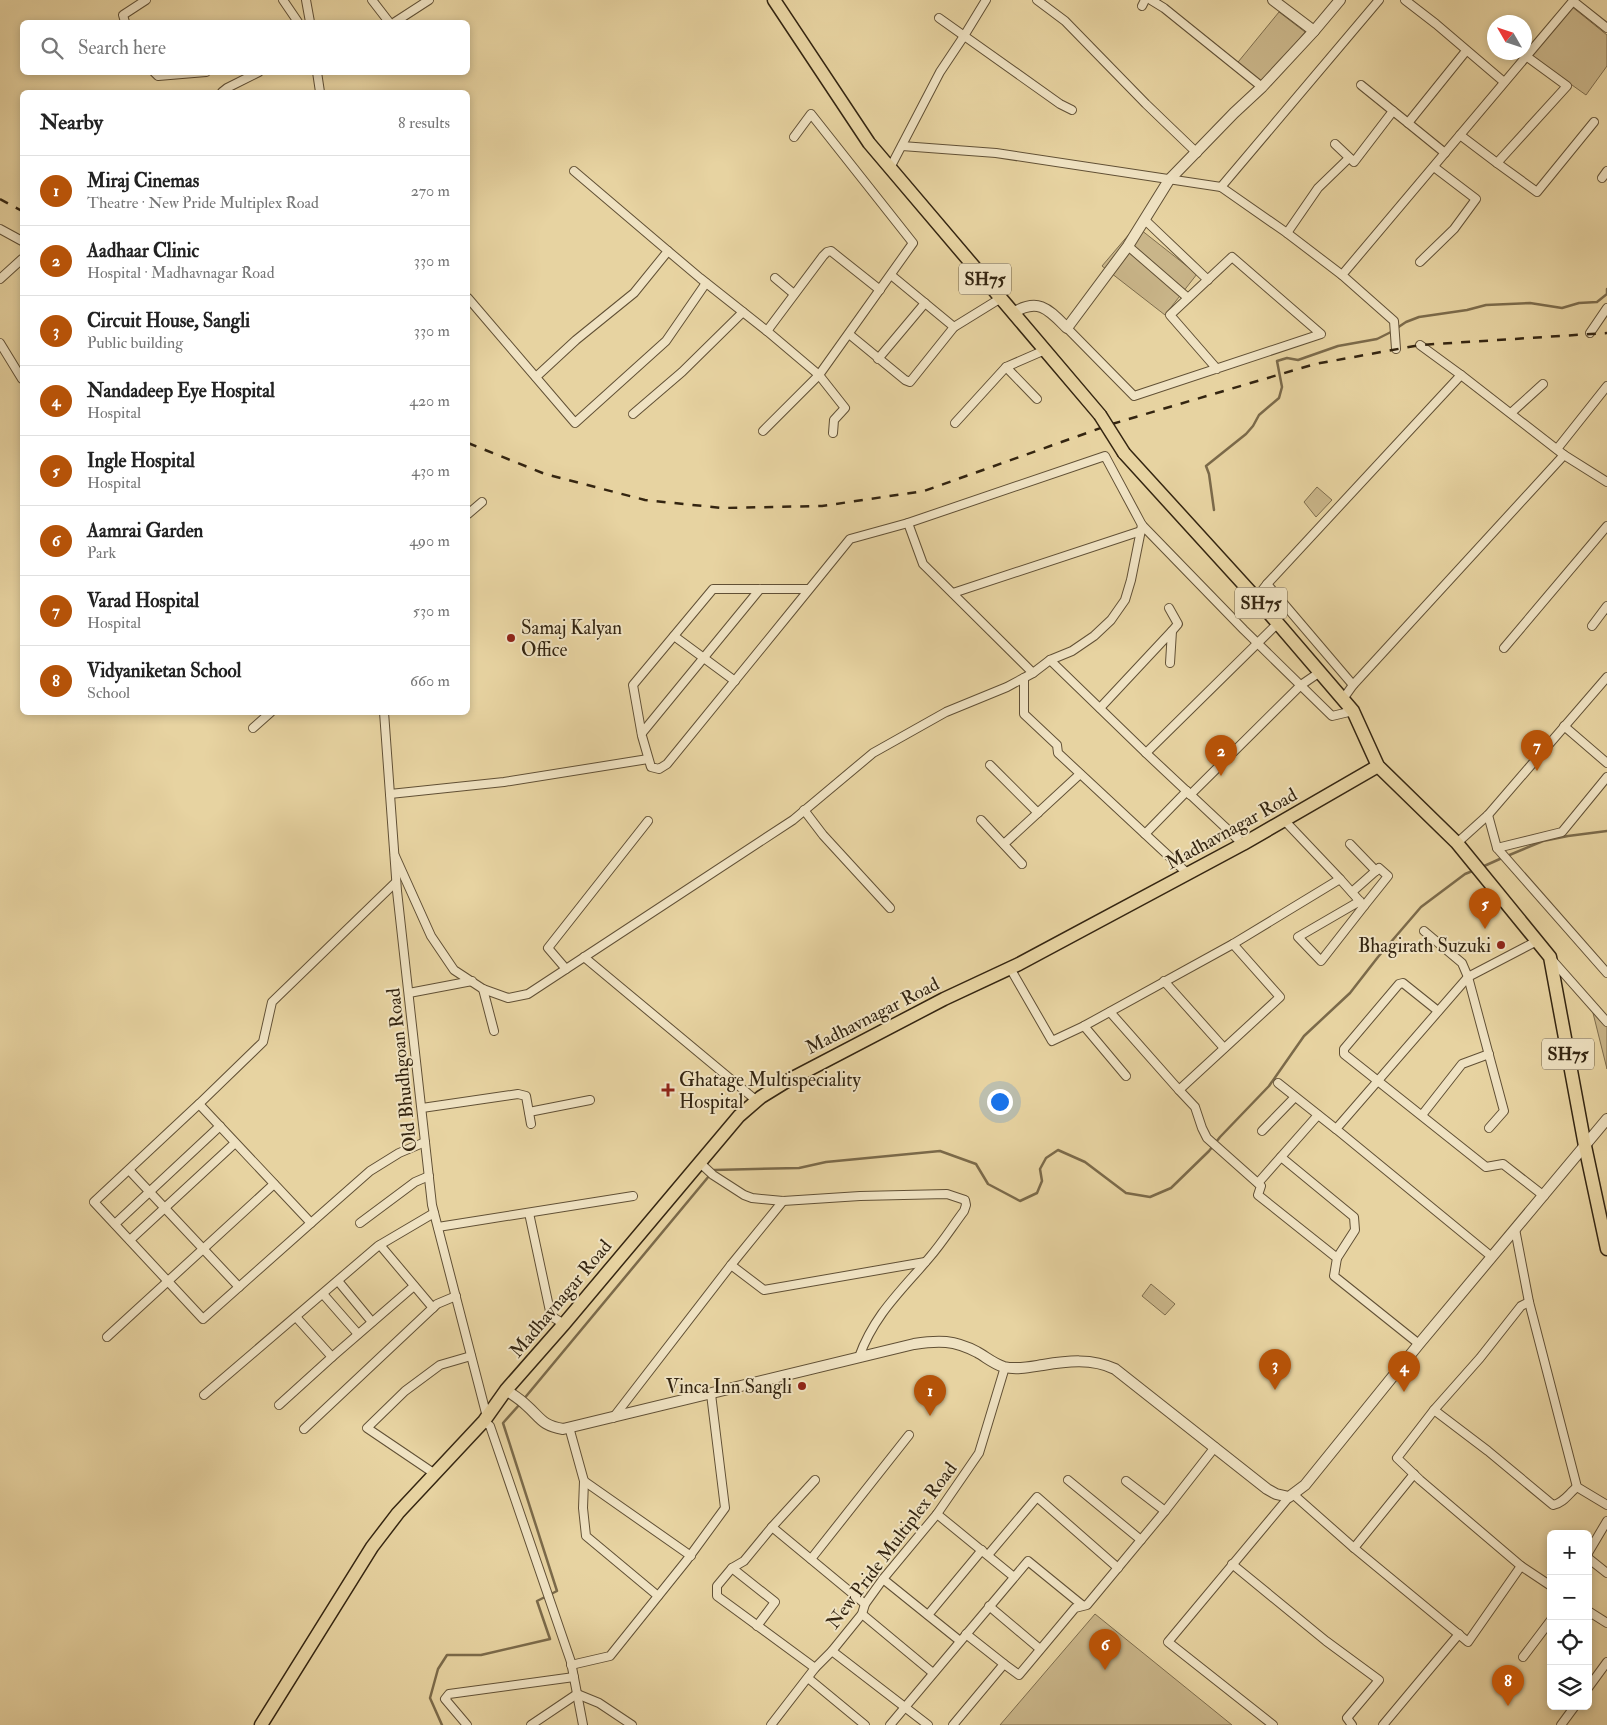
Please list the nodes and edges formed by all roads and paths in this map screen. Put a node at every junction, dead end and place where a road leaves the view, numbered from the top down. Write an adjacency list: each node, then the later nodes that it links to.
1 (146, 0): 15 (street)
2 (284, 0): 16 (street)
3 (306, 0): 17 (street)
4 (372, 0): 18 (street)
5 (429, 0): 19 (street)
6 (774, 0): 49 (main road, SH75)
7 (986, 0): 22 (street)
8 (1037, 0): 44 (street)
9 (1151, 0): 33 (street)
10 (1273, 0): 21 (street)
11 (1340, 0): 21 (street)
12 (1379, 0): 54 (street)
13 (1405, 0): 24 (street)
14 (939, 18): 22 (street)
15 (124, 20)
16 (297, 20)
17 (310, 20)
18 (387, 20)
19 (398, 20)
20 (1607, 28): 23 (street)
21 (1314, 31): 33 (street)
22 (964, 36): 36 (street); 43 (street)
23 (1532, 49)
24 (1466, 51): 31 (street); 39 (street)
25 (1523, 60): 31 (street)
26 (1531, 60): 47 (street)
27 (157, 75): 28 (street)
28 (170, 75)
29 (253, 75): 34 (street)
30 (317, 75): 35 (street)
31 (1504, 82): 40 (street)
32 (1361, 84): 37 (street)
33 (1262, 87): 44 (street)
34 (224, 90)
35 (320, 90)
36 (1072, 110)
37 (1394, 111): 39 (street); 46 (street)
38 (1594, 122): 47 (street)
39 (1408, 123): 45 (street)
40 (1460, 135): 45 (street); 47 (street)
41 (794, 137): 63 (street)
42 (1335, 144): 46 (street)
43 (902, 146): 49 (street); 53 (street)
44 (1197, 153): 53 (street)
45 (1445, 154): 48 (street)
46 (1349, 158): 57 (street)
47 (1497, 163)
48 (1434, 167): 62 (street); 64 (street)
49 (890, 168): 71 (main road, SH75)
50 (574, 171): 60 (street)
51 (1607, 171): 52 (street)
52 (1602, 178)
53 (1170, 180): 54 (street); 55 (street)
54 (1221, 187): 57 (street)
55 (1145, 220): 59 (street); 67 (street)
56 (0, 229): 58 (street)
57 (1287, 232): 64 (street)
58 (20, 240)
59 (1128, 246): 72 (street); 79 (street)
60 (668, 251): 68 (street); 93 (street)
61 (20, 261): 66 (street)
62 (1420, 262)
63 (891, 275): 69 (street); 74 (street)
64 (1342, 275): 86 (street)
65 (775, 278): 70 (street)
66 (0, 279)
67 (1208, 280): 72 (street); 89 (street)
68 (706, 283): 76 (street); 93 (street)
69 (880, 290): 70 (street); 82 (street)
70 (794, 294): 80 (street)
71 (1001, 298): 77 (main road, SH75); 78 (street)
72 (1188, 298): 89 (street)
73 (470, 300): 93 (street)
74 (925, 302): 78 (street); 87 (street)
75 (1607, 308): 81 (street)
76 (742, 312): 80 (street); 98 (street)
77 (1013, 313): 79 (street); 85 (main road, SH75)
78 (954, 327): 87 (street)
79 (1067, 328): 89 (street)
80 (767, 331): 90 (street)
81 (1590, 333)
82 (849, 334): 87 (street); 90 (street)
83 (0, 343): 92 (street)
84 (1420, 345): 91 (street)
85 (1045, 350): 88 (street); 114 (main road, SH75, bridge)
86 (1396, 350)
87 (878, 359)
88 (1006, 368): 96 (street); 99 (street)
89 (1218, 368)
90 (819, 375): 100 (street); 101 (street)
91 (1461, 375): 97 (street); 110 (street)
92 (20, 376)
93 (536, 377)
94 (1543, 384): 97 (street)
95 (1607, 386): 102 (street)
96 (1037, 399)
97 (1511, 413): 102 (street)
98 (634, 414)
99 (955, 423)
100 (763, 431)
101 (833, 433)
102 (1557, 449): 103 (street)
103 (1564, 455): 104 (street); 131 (street)
104 (1607, 482)
105 (482, 502): 106 (street)
106 (470, 512)
107 (908, 523): 109 (street); 112 (street); 113 (street)
108 (1607, 526): 122 (street)
109 (1141, 528): 113 (street); 121 (street); 124 (street)
110 (1267, 584): 114 (street); 131 (street)
111 (760, 589): 112 (street); 120 (street); 123 (street)
112 (809, 589): 130 (street)
113 (953, 593): 127 (street)
114 (1256, 598): 117 (main road, SH75)
115 (1607, 606): 118 (street)
116 (1168, 608): 119 (street)
117 (1278, 623): 121 (street); 126 (main road, SH75)
118 (1592, 626)
119 (1172, 631): 125 (street); 136 (street)
120 (674, 636): 123 (street); 142 (street)
121 (1257, 642): 133 (street); 143 (street)
122 (1504, 648)
123 (704, 658): 130 (street); 142 (street)
124 (1050, 660): 127 (street); 136 (street)
125 (1170, 663)
126 (1320, 672): 133 (street); 135 (main road, SH75)
127 (1033, 673): 129 (street)
128 (1607, 676): 132 (street)
129 (1024, 678): 148 (street); 152 (street)
130 (734, 681): 144 (street)
131 (1353, 685): 135 (street)
132 (1600, 685): 134 (street); 140 (street)
133 (1301, 686): 137 (street); 150 (street)
134 (1607, 690)
135 (1343, 699): 137 (main road, SH75)
136 (1100, 708): 143 (street)
137 (1353, 711): 147 (main road, SH75)
138 (268, 715): 141 (street)
139 (384, 715): 151 (street, Old Bhudhgoan Road)
140 (1564, 726): 145 (street); 154 (street)
141 (253, 728)
142 (642, 733): 144 (street)
143 (1146, 753): 150 (street)
144 (648, 758): 151 (street)
145 (1607, 764)
146 (990, 765): 153 (street)
147 (1378, 766): 156 (main road, Madhavnagar Road); 159 (main road, SH75)
148 (1080, 774): 153 (street); 158 (street)
149 (1607, 777): 163 (street)
150 (1189, 793): 158 (street); 161 (street)
151 (390, 794): 164 (street, Old Bhudhgoan Road)
152 (804, 810): 172 (street); 176 (street)
153 (1038, 813): 160 (street)
154 (1488, 815): 159 (street); 163 (street)
155 (981, 820): 160 (street)
156 (1284, 820): 161 (main road, Madhavnagar Road); 168 (street)
157 (648, 821): 179 (street)
158 (1144, 834): 167 (street)
159 (1457, 843): 174 (main road, SH75)
160 (1004, 844): 165 (street)
161 (1243, 844): 167 (main road, Madhavnagar Road)
162 (1350, 844): 166 (street)
163 (1497, 848): 180 (street)
164 (394, 856): 169 (street, Old Bhudhgoan Road); 182 (street)
165 (1022, 864)
166 (1376, 871): 170 (street); 171 (street)
167 (1187, 873): 178 (main road, Madhavnagar Road)
168 (1340, 879): 170 (street); 175 (street)
169 (396, 882): 185 (street, Old Bhudhgoan Road); 200 (street)
170 (1352, 892): 171 (street)
171 (1362, 904): 171 (street)
172 (890, 908)
173 (1424, 931): 181 (street)
174 (1537, 941): 177 (main road, SH75); 181 (street)
175 (1233, 944): 183 (street); 191 (street)
176 (584, 957): 179 (street); 199 (street)
177 (1550, 957): 188 (street); 213 (main road, SH75)
178 (1010, 968): 189 (street); 199 (main road, Madhavnagar Road)
179 (566, 969): 184 (street)
180 (1607, 973)
181 (1468, 976): 186 (street); 192 (street)
182 (472, 981): 184 (street); 185 (street)
183 (1164, 981): 187 (street); 191 (street)
184 (483, 989): 190 (street)
185 (409, 993): 201 (street, Old Bhudhgoan Road)
186 (1438, 1011): 194 (street); 194 (street)
187 (1110, 1012): 189 (street); 196 (street)
188 (1607, 1022)
189 (1084, 1026): 193 (street)
190 (494, 1031)
191 (1224, 1048): 196 (street)
192 (1489, 1054): 204 (street); 208 (street)
193 (1126, 1076)
194 (1378, 1080): 204 (street); 209 (street)
195 (1278, 1083): 197 (street)
196 (1179, 1090): 218 (street)
197 (1295, 1096): 203 (street); 210 (street)
198 (590, 1100): 202 (street)
199 (757, 1101): 215 (main road, Madhavnagar Road)
200 (199, 1104): 207 (street); 216 (street)
201 (422, 1108): 202 (street); 211 (street, Old Bhudhgoan Road)
202 (529, 1112): 206 (street)
203 (1318, 1115): 209 (street); 214 (street)
204 (1422, 1115): 222 (street)
205 (1607, 1119): 213 (street)
206 (532, 1124)
207 (220, 1126): 212 (street); 220 (street)
208 (1489, 1128)
209 (1336, 1129): 236 (street)
210 (1262, 1130)
211 (425, 1142): 217 (street, Old Bhudhgoan Road); 229 (street)
212 (235, 1143): 219 (street); 224 (street)
213 (1585, 1146): 222 (street); 235 (main road, SH75)
214 (1281, 1156): 218 (street); 237 (street)
215 (699, 1162): 223 (street); 250 (main road, Madhavnagar Road)
216 (129, 1170): 220 (street); 228 (street)
217 (429, 1176): 225 (street, Old Bhudhgoan Road); 227 (street)
218 (1258, 1183): 237 (street)
219 (274, 1184): 229 (street); 234 (street)
220 (150, 1192): 224 (street); 228 (street)
221 (633, 1196): 226 (street)
222 (1544, 1196): 231 (street)
223 (783, 1202): 238 (street); 239 (street)
224 (165, 1208): 232 (street); 234 (street)
225 (434, 1213): 230 (street, Old Bhudhgoan Road); 233 (street)
226 (528, 1213): 230 (street); 250 (street)
227 (360, 1223)
228 (115, 1224): 232 (street)
229 (311, 1224): 243 (street)
230 (438, 1227): 245 (street, Old Bhudhgoan Road)
231 (1515, 1229): 236 (street); 246 (street)
232 (130, 1240): 240 (street)
233 (380, 1245): 241 (street); 242 (street)
234 (203, 1248): 240 (street); 243 (street)
235 (1607, 1249)
236 (1492, 1257): 253 (street)
237 (1337, 1258): 253 (street)
238 (925, 1262): 239 (street); 256 (street)
239 (731, 1265): 263 (street)
240 (168, 1281): 243 (street); 252 (street)
241 (338, 1281): 244 (street); 249 (street)
242 (414, 1286): 247 (street); 249 (street)
243 (239, 1287)
244 (322, 1294): 248 (street); 251 (street)
245 (456, 1296): 247 (street); 254 (street, Old Bhudhgoan Road)
246 (1529, 1302): 262 (street); 275 (street)
247 (433, 1308): 266 (street)
248 (296, 1317): 255 (street); 260 (street)
249 (372, 1322): 251 (street)
250 (564, 1324): 258 (main road, Madhavnagar Road)
251 (358, 1334): 255 (street)
252 (107, 1337)
253 (1419, 1344): 276 (street)
254 (471, 1356): 264 (street, Old Bhudhgoan Road); 269 (street)
255 (332, 1357): 261 (street)
256 (859, 1357): 257 (street); 259 (street)
257 (1005, 1367): 268 (street); 279 (street, New Pride Multiplex Road)
258 (506, 1390): 264 (main road, Madhavnagar Road); 265 (street)
259 (711, 1394): 263 (street); 286 (street)
260 (204, 1395)
261 (279, 1405)
262 (1434, 1410): 270 (street); 275 (street)
263 (613, 1418): 265 (street)
264 (485, 1419): 269 (main road, Madhavnagar Road); 315 (street, Old Bhudhgoan Road)
265 (569, 1428): 271 (street)
266 (304, 1429)
267 (909, 1435): 287 (street)
268 (1215, 1447): 276 (street); 278 (street)
269 (434, 1474): 325 (main road, Madhavnagar Road)
270 (1414, 1474): 284 (street); 290 (street)
271 (584, 1480): 286 (street); 297 (street)
272 (816, 1480): 281 (street)
273 (1068, 1480): 282 (street)
274 (1126, 1481): 278 (street)
275 (1577, 1488): 277 (street)
276 (1291, 1496): 284 (street); 289 (street)
277 (1607, 1505)
278 (1165, 1511): 282 (street)
279 (938, 1514): 285 (street); 295 (street, New Pride Multiplex Road)
280 (1607, 1521): 283 (street)
281 (772, 1527): 287 (street); 291 (street)
282 (1141, 1540): 292 (street)
283 (1592, 1546)
284 (1354, 1548): 308 (street)
285 (985, 1552): 292 (street); 294 (street); 303 (street)
286 (690, 1556): 297 (street)
287 (811, 1559): 298 (street)
288 (1592, 1561): 293 (street)
289 (1232, 1564): 335 (street); 336 (street)
290 (1521, 1566): 296 (street); 308 (street)
291 (732, 1568): 306 (street); 306 (street)
292 (1118, 1568): 299 (street)
293 (1607, 1573)
294 (1014, 1577): 299 (street); 300 (street)
295 (883, 1578): 298 (street, New Pride Multiplex Road); 303 (street)
296 (1547, 1583)
297 (658, 1596): 315 (street)
298 (864, 1604): 301 (street, New Pride Multiplex Road)
299 (1082, 1605): 310 (street)
300 (989, 1606): 307 (street); 310 (street)
301 (862, 1614): 311 (street, New Pride Multiplex Road); 317 (street)
302 (1592, 1614): 304 (street)
303 (928, 1615): 309 (street)
304 (1607, 1623)
305 (1547, 1625): 312 (street)
306 (757, 1626): 316 (street)
307 (966, 1634): 309 (street); 314 (street)
308 (1459, 1634): 337 (street)
309 (960, 1641): 317 (street)
310 (1040, 1649): 314 (street)
311 (832, 1651): 316 (street, New Pride Multiplex Road); 322 (street)
312 (1523, 1657)
313 (1607, 1662): 320 (street)
314 (1004, 1664): 334 (street)
315 (571, 1665): 318 (street, Old Bhudhgoan Road)
316 (815, 1668): 319 (street, New Pride Multiplex Road)
317 (933, 1673): 322 (street)
318 (574, 1676): 321 (street, Old Bhudhgoan Road); 326 (street)
319 (808, 1678): 324 (street, New Pride Multiplex Road); 331 (street)
320 (1592, 1683)
321 (577, 1694): 327 (street); 328 (street, Old Bhudhgoan Road); 329 (street)
322 (906, 1707): 332 (street); 333 (street)
323 (1571, 1710): 338 (street)
324 (773, 1722): 330 (street)
325 (261, 1725)
326 (467, 1725)
327 (531, 1725)
328 (583, 1725)
329 (632, 1725)
330 (784, 1725)
331 (865, 1725)
332 (890, 1725)
333 (928, 1725)
334 (953, 1725)
335 (1272, 1725)
336 (1352, 1725)
337 (1383, 1725)
338 (1561, 1725)

